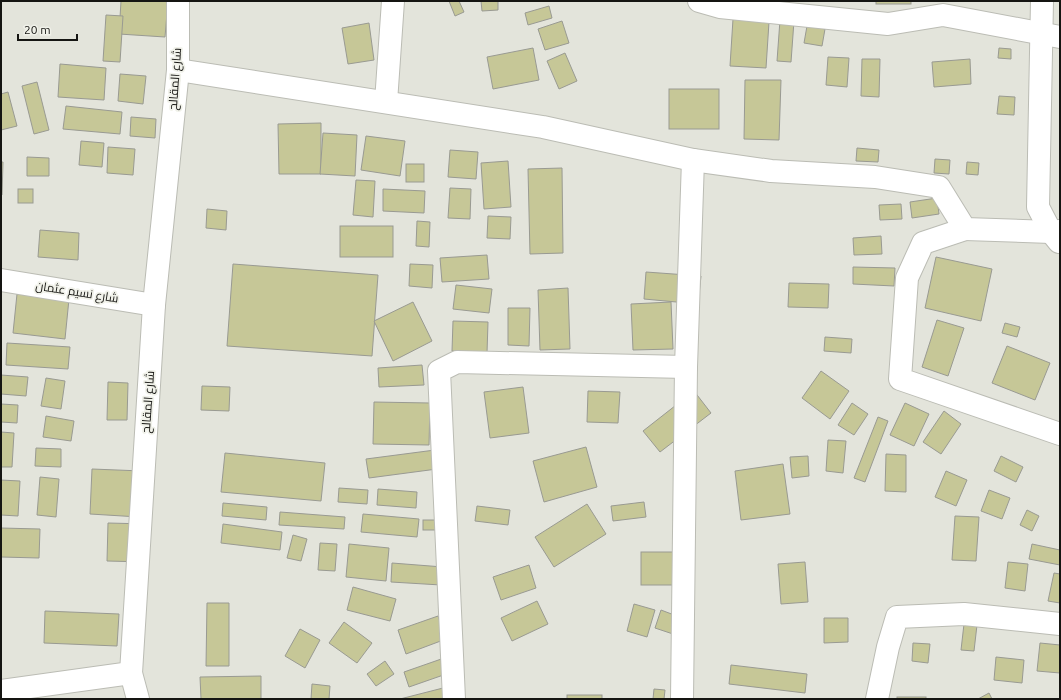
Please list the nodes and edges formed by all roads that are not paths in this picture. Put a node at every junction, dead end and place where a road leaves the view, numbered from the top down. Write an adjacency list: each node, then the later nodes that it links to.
1 (178, 1): 7 (street, شارع المقالح)
2 (392, 1): 8 (street)
3 (699, 1): 5 (street)
4 (1042, 1): 6 (street)
5 (833, 10): 6 (street)
6 (1050, 35): 11 (street)
7 (178, 70): 8 (street); 13 (street, شارع المقالح)
8 (386, 102): 9 (street)
9 (693, 160): 10 (street); 14 (street)
10 (965, 229): 11 (street); 15 (street)
11 (1057, 235)
12 (1, 280): 13 (street, شارع نسيم عثمان)
13 (154, 305): 17 (street, شارع المقالح)
14 (686, 368): 20 (street); 21 (street)
15 (1060, 434)
16 (1060, 624): 22 (street)
17 (131, 673): 18 (street); 19 (street, شارع المقالح)
18 (1, 691)
19 (138, 699)
20 (454, 699)
21 (682, 699)
22 (877, 699)

